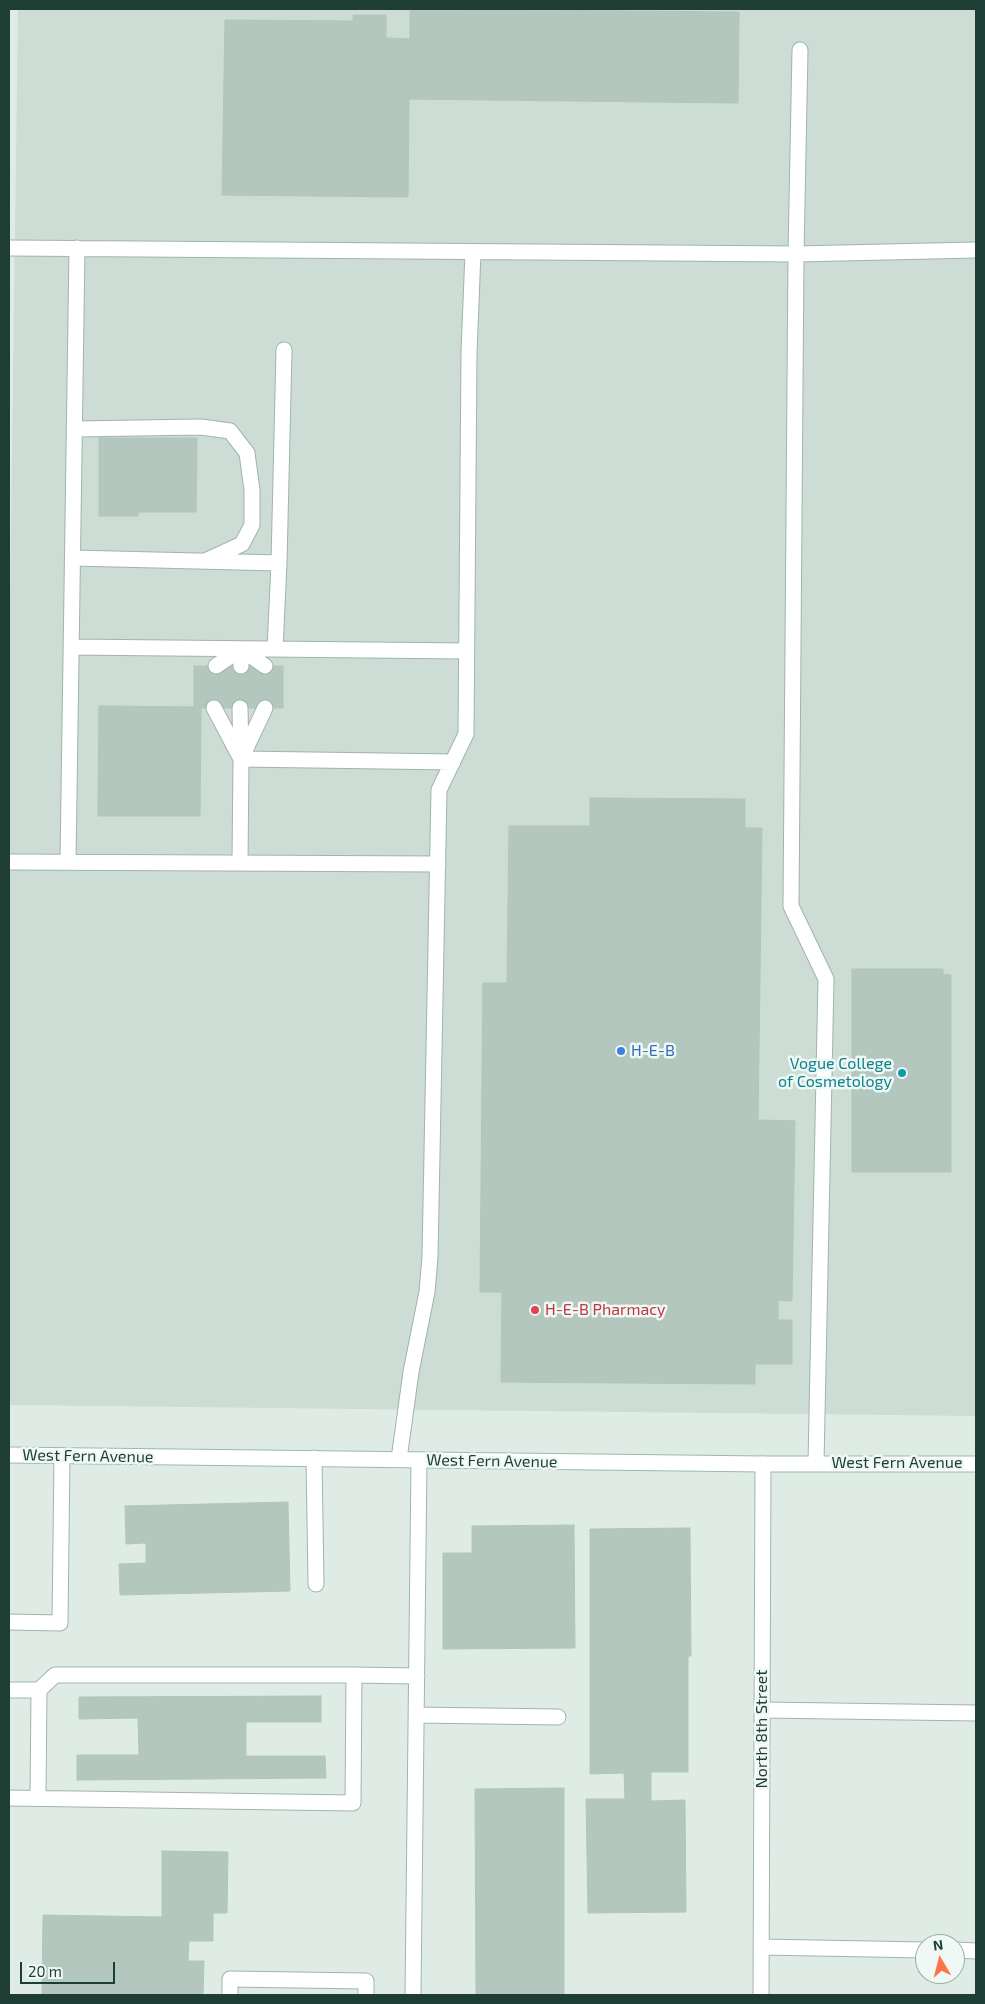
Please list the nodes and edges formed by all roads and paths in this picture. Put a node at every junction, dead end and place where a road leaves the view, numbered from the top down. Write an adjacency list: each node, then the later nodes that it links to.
1 (800, 50): 6 (street)
2 (9, 248): 3 (street)
3 (76, 248): 5 (street); 8 (street)
4 (976, 250): 6 (street)
5 (473, 252): 6 (street); 15 (street)
6 (796, 254): 33 (street)
7 (284, 350): 11 (street)
8 (74, 429): 9 (street); 10 (street)
9 (73, 558): 10 (street); 12 (street)
10 (205, 561): 11 (street)
11 (279, 563): 14 (street)
12 (71, 647): 13 (street); 25 (street)
13 (241, 648): 14 (street); 16 (street); 17 (street); 18 (street)
14 (275, 648): 15 (street)
15 (466, 651): 23 (street)
16 (216, 666)
17 (241, 666)
18 (265, 666)
19 (214, 708): 22 (street)
20 (240, 708): 22 (street)
21 (265, 708): 22 (street)
22 (241, 759): 23 (street); 26 (street)
23 (453, 762): 27 (street)
24 (9, 862): 25 (street)
25 (68, 862): 26 (street)
26 (240, 863): 27 (street)
27 (438, 864): 31 (street)
28 (9, 1455): 29 (street, West Fern Avenue)
29 (62, 1456): 30 (street, West Fern Avenue); 37 (street)
30 (314, 1458): 31 (street, West Fern Avenue); 36 (street)
31 (399, 1460): 32 (street, West Fern Avenue)
32 (419, 1460): 34 (street, West Fern Avenue); 39 (street)
33 (816, 1463): 34 (street, West Fern Avenue); 35 (street, West Fern Avenue)
34 (763, 1464): 42 (street, North 8th Street)
35 (976, 1464)
36 (316, 1584)
37 (9, 1622)
38 (354, 1675): 39 (street); 41 (street); 47 (street)
39 (417, 1676): 44 (street)
40 (9, 1690): 41 (street)
41 (39, 1690): 47 (street)
42 (762, 1710): 43 (street); 48 (street, North 8th Street)
43 (976, 1712)
44 (416, 1715): 45 (street); 52 (street)
45 (558, 1717)
46 (9, 1798): 47 (street)
47 (38, 1798)
48 (761, 1947): 49 (street); 53 (street, North 8th Street)
49 (915, 1950)
50 (230, 1995): 51 (street)
51 (366, 1995)
52 (412, 1995)
53 (761, 1995)

